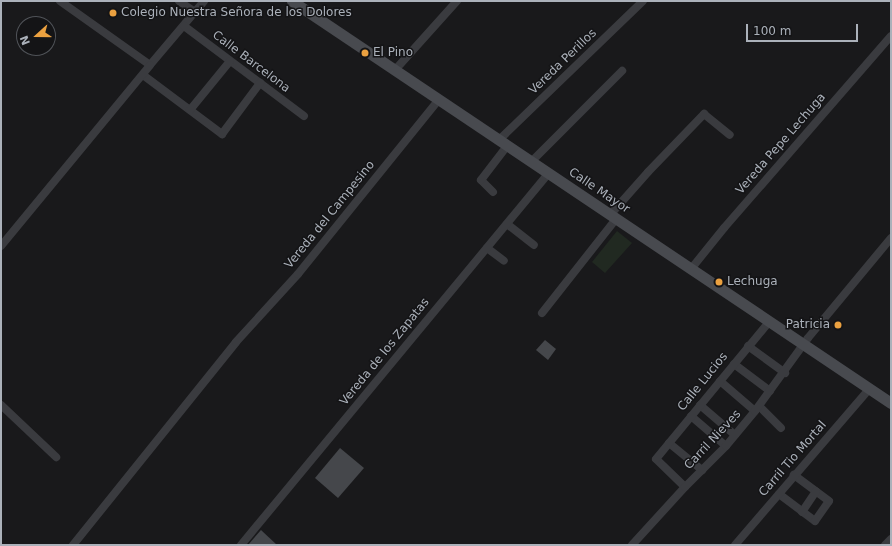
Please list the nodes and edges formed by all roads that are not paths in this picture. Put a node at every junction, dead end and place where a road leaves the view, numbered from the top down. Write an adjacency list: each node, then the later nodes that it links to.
1 (60, 1): 11 (street)
2 (179, 1): 7 (street)
3 (204, 1): 7 (street)
4 (292, 1): 12 (main road, Calle Mayor)
5 (457, 1): 12 (street)
6 (643, 1): 20 (street, Vereda Perillos)
7 (195, 12): 8 (street)
8 (184, 26): 10 (street, Calle Barcelona); 11 (street)
9 (891, 36): 31 (street, Vereda Pepe Lechuga)
10 (230, 61): 15 (street, Calle Barcelona); 17 (street)
11 (150, 65): 14 (street)
12 (395, 70): 16 (main road, Calle Mayor)
13 (622, 71): 21 (street)
14 (143, 75): 17 (street); 27 (street)
15 (260, 83): 17 (street); 18 (street, Calle Barcelona)
16 (438, 99): 20 (main road, Calle Mayor); 58 (street, Vereda del Campesino)
17 (190, 110)
18 (304, 116)
19 (730, 135): 24 (street)
20 (503, 143): 21 (main road, Calle Mayor); 23 (street, Vereda Perillos)
21 (531, 162): 22 (main road, Calle Mayor)
22 (549, 174): 24 (main road, Calle Mayor); 25 (street, Vereda de los Zapatas)
23 (493, 192)
24 (613, 217): 31 (main road, Calle Mayor); 32 (street)
25 (508, 224): 28 (street); 29 (street, Vereda de los Zapatas)
26 (891, 238): 34 (street, Carril Nieves)
27 (1, 246)
28 (534, 246)
29 (487, 248): 30 (street); 59 (street, Vereda de los Zapatas)
30 (504, 261)
31 (691, 269): 33 (main road, Calle Mayor)
32 (542, 313)
33 (769, 322): 34 (main road, Calle Mayor); 35 (street, Calle Lucios)
34 (804, 345): 37 (street, Carril Nieves); 39 (main road, Calle Mayor)
35 (748, 346): 36 (street, Calle Lucios); 37 (street)
36 (734, 364): 38 (street, Calle Lucios); 40 (street)
37 (785, 373): 40 (street, Carril Nieves)
38 (720, 381): 43 (street, Calle Lucios); 44 (street)
39 (869, 388): 41 (main road, Calle Mayor); 52 (street, Carril Tio Mortal)
40 (770, 391): 44 (street, Carril Nieves)
41 (891, 403)
42 (1, 405): 50 (street)
43 (700, 405): 45 (street, Calle Lucios); 47 (street)
44 (757, 408): 46 (street); 47 (street, Carril Nieves)
45 (691, 416): 48 (street, Calle Lucios); 49 (street)
46 (781, 428)
47 (735, 435): 49 (street, Carril Nieves)
48 (669, 443): 51 (street); 53 (street, Calle Lucios)
49 (726, 446): 51 (street, Carril Nieves)
50 (56, 457)
51 (702, 470): 53 (street, Carril Nieves)
52 (794, 475): 54 (street); 55 (street, Carril Tio Mortal)
53 (685, 487): 60 (street, Carril Nieves)
54 (816, 492): 56 (street); 56 (street)
55 (778, 494): 56 (street); 61 (street, Carril Tio Mortal)
56 (802, 512)
57 (891, 539): 62 (street)
58 (73, 545)
59 (241, 545)
60 (632, 545)
61 (735, 545)
62 (885, 545)

